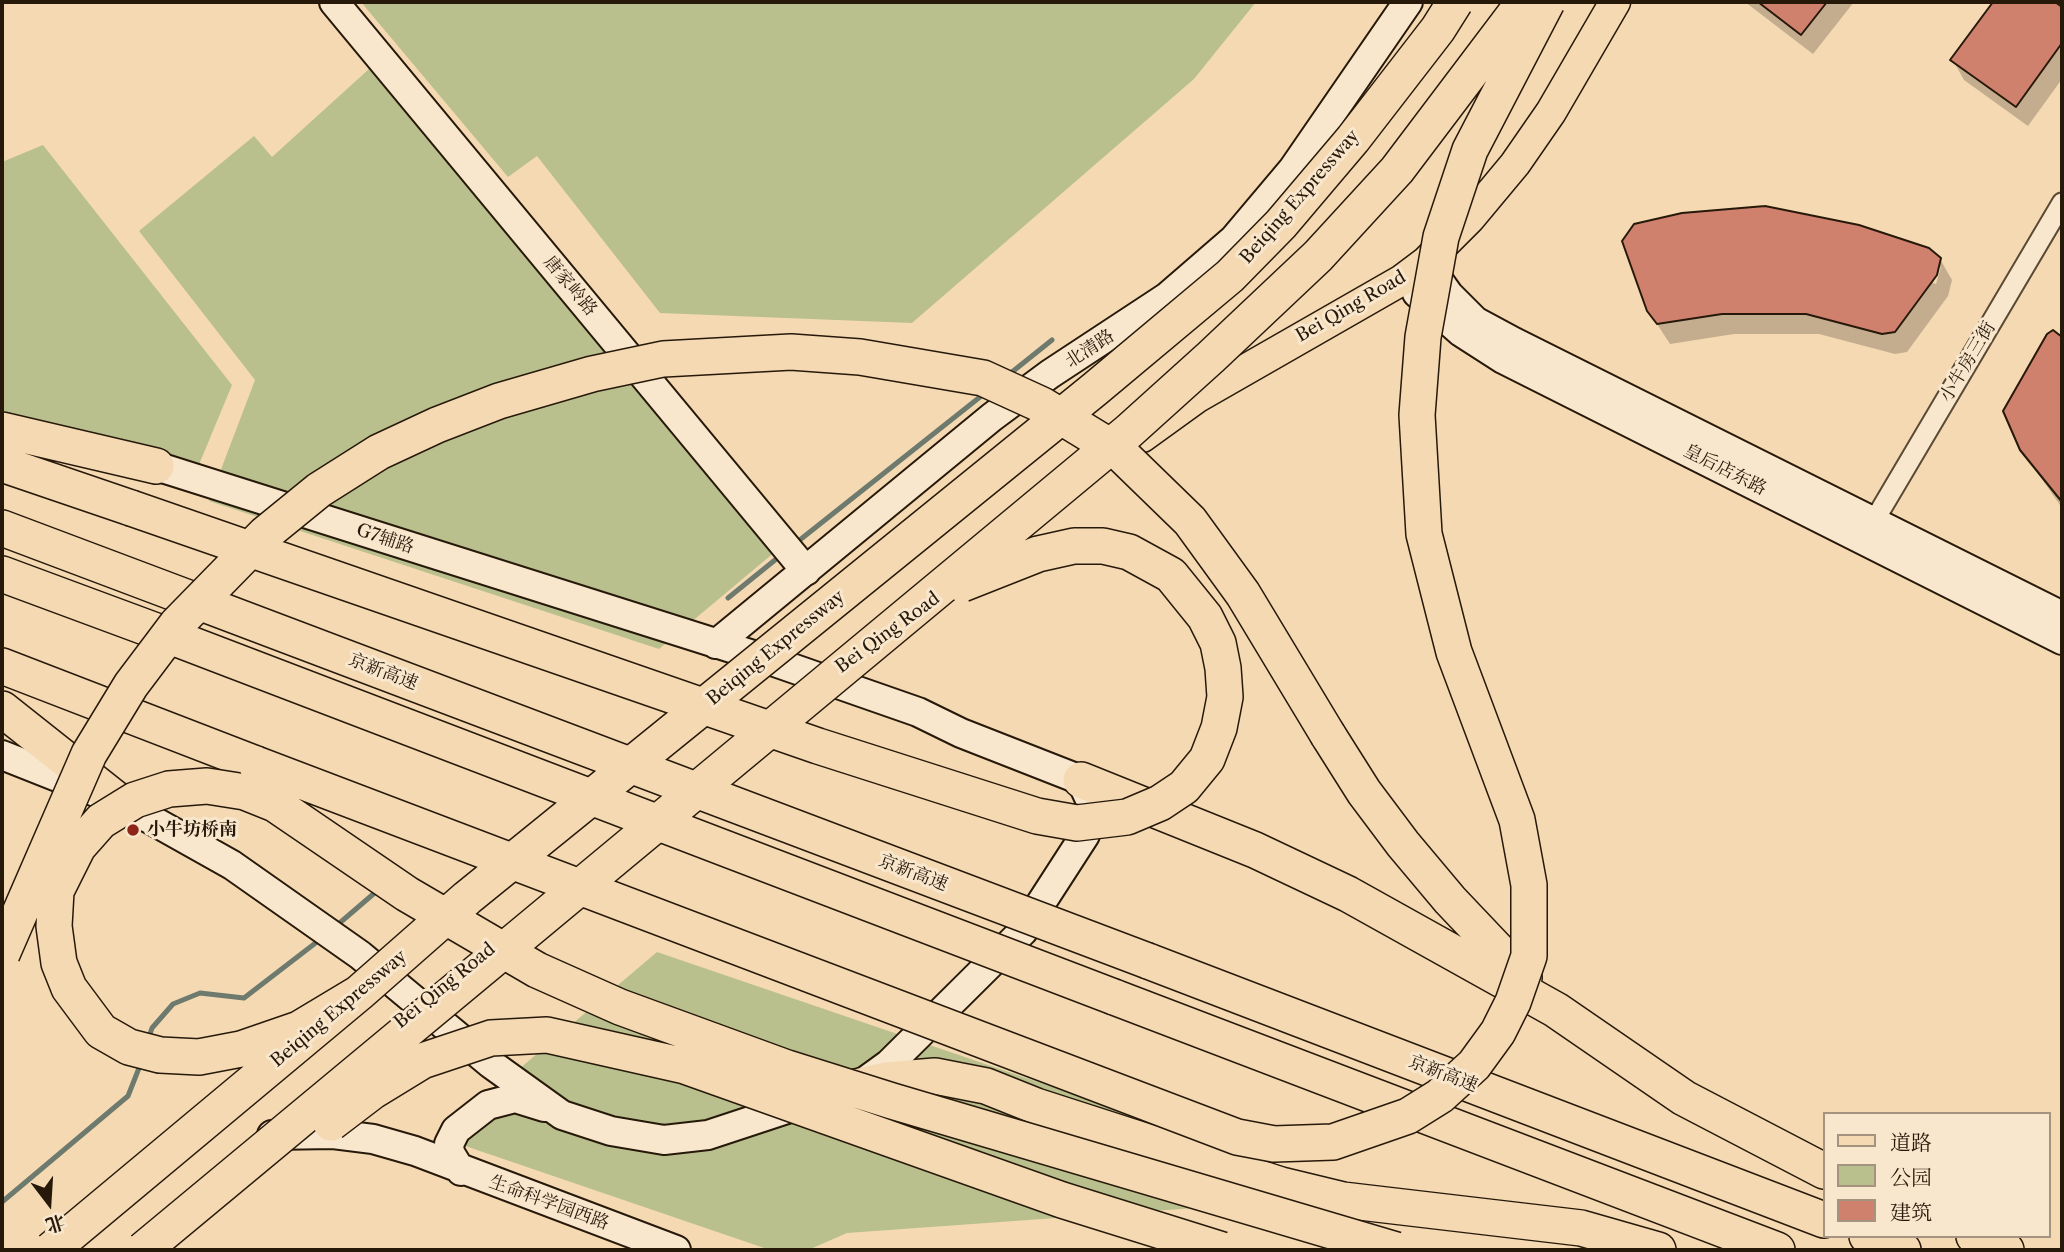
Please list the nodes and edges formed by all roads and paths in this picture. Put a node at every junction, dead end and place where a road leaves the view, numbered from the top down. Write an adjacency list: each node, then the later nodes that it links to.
1 (334, 2): 17 (street, 唐家岭路)
2 (1408, 2): 17 (street, 北清路)
3 (1450, 2): 23 (main road)
4 (1455, 2): 31 (highway, Beiqing Expressway, bridge)
5 (1524, 2): 19 (highway, bridge)
6 (1547, 2): 24 (highway, bridge)
7 (1615, 2): 9 (main road, Bei Qing Road)
8 (2062, 203): 15 (street, 小牛房三街)
9 (1426, 262): 10 (main road, Bei Qing Road); 15 (street, 皇后店东路)
10 (1402, 280): 21 (street, 皇后店东路); 25 (main road, Bei Qing Road)
11 (2, 416): 14 (street, G7辅路)
12 (2, 430): 14 (highway)
13 (2, 464): 19 (highway, bridge)
14 (156, 466): 22 (street, G7辅路)
15 (1874, 521): 20 (street, 皇后店东路)
16 (2, 528): 39 (highway, 京新高速, bridge)
17 (806, 571): 22 (street, 北清路)
18 (2, 574): 51 (highway, bridge)
19 (921, 604): 45 (highway, bridge)
20 (2062, 616)
21 (2062, 640)
22 (716, 644): 23 (street, G7辅路)
23 (769, 660): 25 (street, G7辅路); 31 (main road)
24 (2, 666)
25 (825, 680): 28 (street, G7辅路); 32 (main road, Bei Qing Road)
26 (2, 709): 29 (highway)
27 (2, 755): 29 (street)
28 (1081, 780): 33 (highway); 34 (street)
29 (118, 801): 31 (street)
30 (2, 954): 33 (highway, bridge)
31 (372, 984): 32 (street); 42 (highway, Beiqing Expressway, bridge); 43 (main road); 49 (highway, bridge)
32 (421, 1006): 35 (street); 36 (main road, Bei Qing Road)
33 (1556, 1010): 37 (highway)
34 (856, 1087): 35 (street); 50 (highway)
35 (562, 1115): 38 (street)
36 (266, 1135): 38 (street, 生命科学园西路); 44 (main road, Bei Qing Road)
37 (1822, 1170)
38 (461, 1171): 47 (street, 生命科学园西路)
39 (1822, 1219)
40 (1872, 1238): 52 (highway)
41 (1979, 1238): 53 (highway)
42 (51, 1250)
43 (56, 1250)
44 (130, 1250)
45 (143, 1250)
46 (169, 1250): 48 (highway, bridge)
47 (676, 1250)
48 (1222, 1250)
49 (1395, 1250)
50 (1658, 1250)
51 (1777, 1250)
52 (1903, 1250)
53 (2006, 1250)

